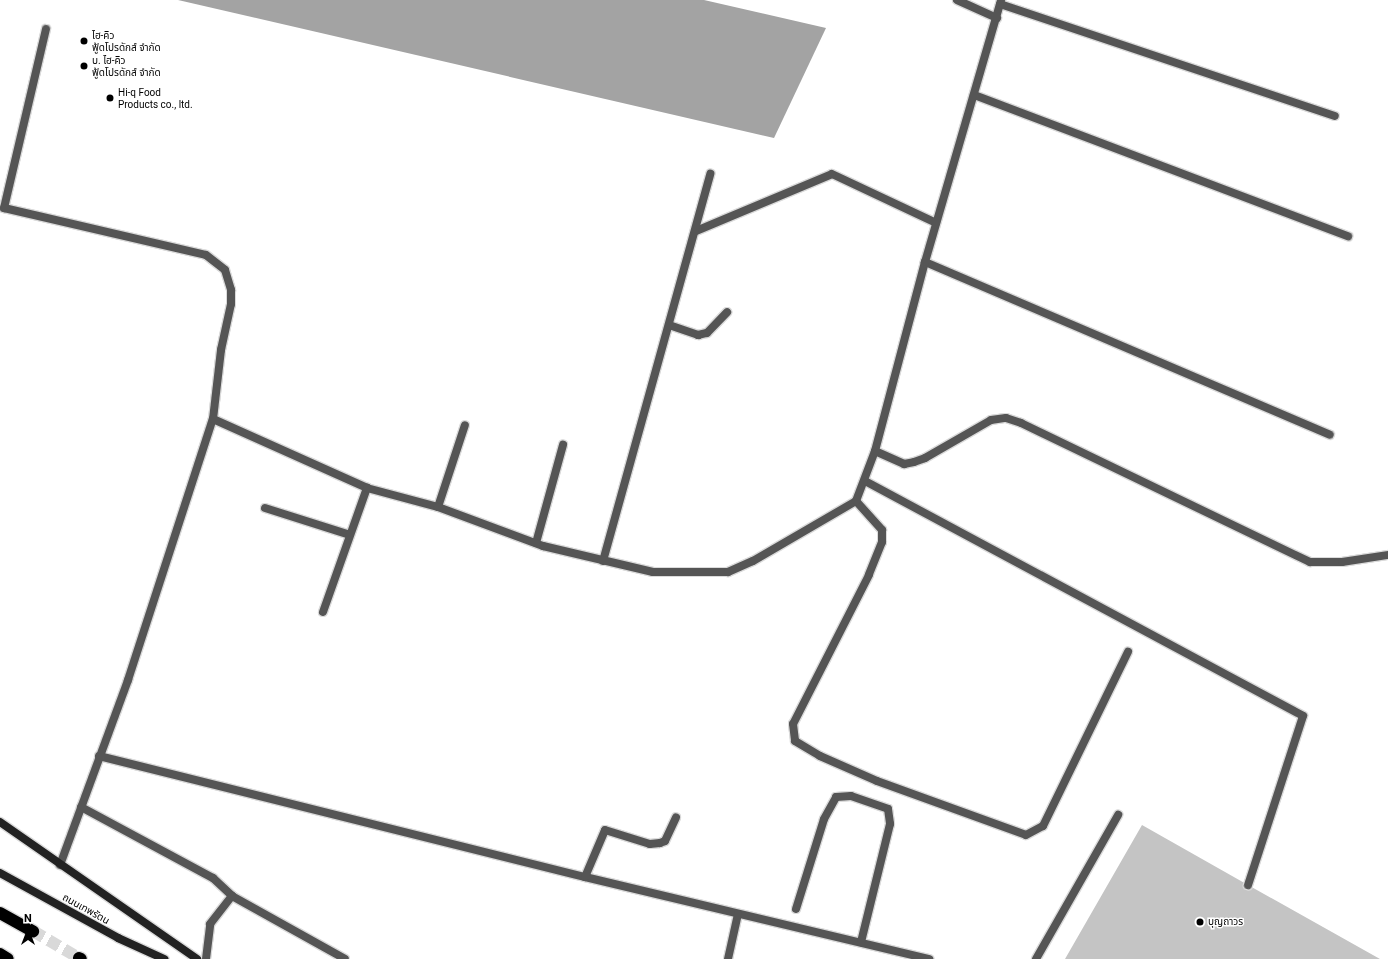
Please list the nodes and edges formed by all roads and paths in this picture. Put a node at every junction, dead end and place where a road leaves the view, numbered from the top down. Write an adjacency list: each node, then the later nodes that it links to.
1 (957, 0): 3 (street)
2 (1001, 2): 3 (street); 6 (street)
3 (997, 18): 5 (street)
4 (46, 29): 14 (street)
5 (974, 95): 8 (street); 10 (street)
6 (1335, 116)
7 (710, 174): 9 (street)
8 (936, 223): 9 (street); 11 (street)
9 (696, 230): 13 (street)
10 (1348, 236)
11 (925, 262): 16 (street); 18 (street)
12 (727, 312): 13 (street)
13 (669, 325): 27 (street)
14 (214, 419): 20 (street); 30 (street)
15 (465, 425): 22 (street)
16 (1330, 436)
17 (563, 445): 25 (street)
18 (875, 451): 19 (street); 26 (street)
19 (865, 481): 21 (street); 38 (street)
20 (367, 488): 22 (street); 24 (street)
21 (856, 501): 27 (street); 29 (street)
22 (438, 507): 25 (street)
23 (265, 508): 24 (street)
24 (350, 535): 28 (street)
25 (536, 543): 27 (street)
26 (1388, 555)
27 (603, 561)
28 (323, 612)
29 (1128, 652)
30 (99, 756): 31 (street); 37 (street)
31 (81, 807): 35 (street); 39 (street)
32 (1118, 815): 53 (street)
33 (676, 817): 37 (street)
34 (0, 822): 35 (main road)
35 (60, 865): 48 (main road)
36 (0, 873): 47 (main road, ถนนเทพรัตน)
37 (585, 877): 42 (street)
38 (1248, 885)
39 (232, 896): 49 (street); 50 (street)
40 (796, 909): 44 (street)
41 (0, 913): 43 (highway)
42 (738, 914): 44 (street); 51 (street)
43 (33, 931)
44 (861, 942): 52 (street)
45 (0, 954): 46 (highway)
46 (8, 959)
47 (164, 959)
48 (197, 959)
49 (206, 959)
50 (345, 959)
51 (728, 959)
52 (929, 959)
53 (1036, 959)

